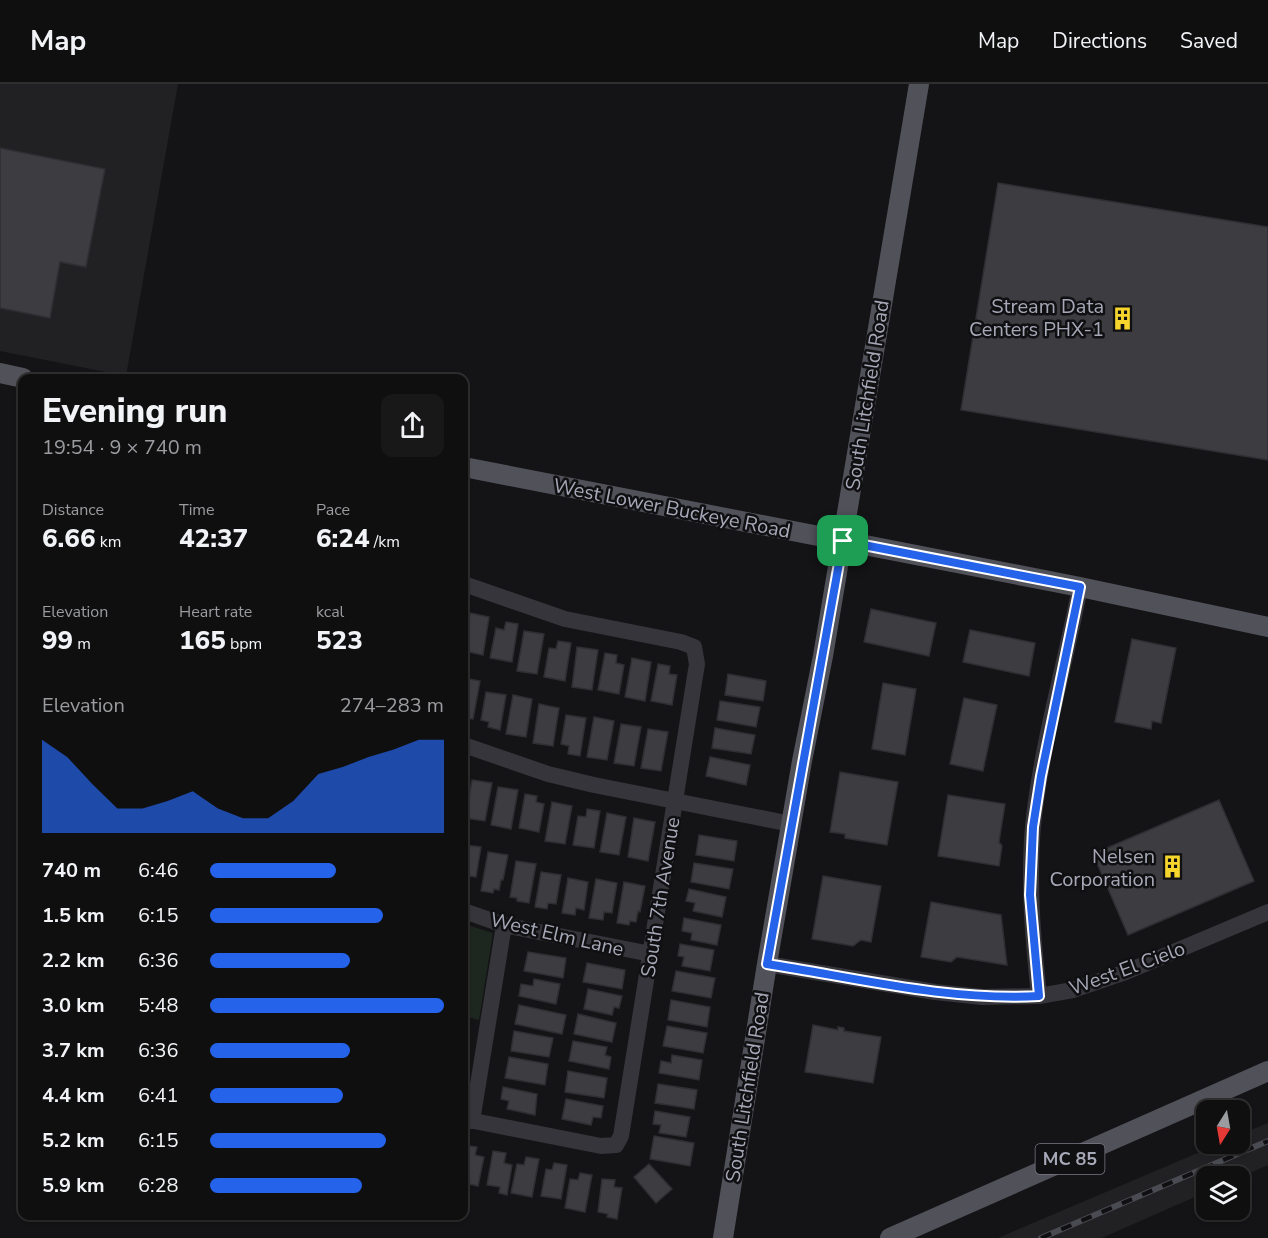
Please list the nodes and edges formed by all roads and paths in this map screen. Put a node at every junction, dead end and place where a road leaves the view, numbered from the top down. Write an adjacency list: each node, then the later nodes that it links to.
1 (919, 84): 5 (main road, South Litchfield Road)
2 (0, 373): 3 (main road)
3 (18, 377)
4 (468, 468): 5 (main road, West Lower Buckeye Road)
5 (843, 541): 7 (main road, West Lower Buckeye Road); 11 (main road, South Litchfield Road)
6 (468, 585): 10 (street, South 7th Avenue)
7 (1080, 587): 8 (main road, West Lower Buckeye Road); 17 (street)
8 (1268, 627)
9 (468, 747): 10 (street)
10 (676, 801): 11 (street); 15 (street, South 7th Avenue)
11 (791, 824): 16 (main road, South Litchfield Road)
12 (468, 912): 14 (street, West Elm Lane)
13 (1268, 912): 17 (street, West El Cielo)
14 (504, 925): 15 (street, West Elm Lane); 19 (street)
15 (651, 954): 19 (street, South 7th Avenue)
16 (767, 964): 17 (street, West El Cielo); 20 (main road, South Litchfield Road)
17 (1039, 996)
18 (1268, 1071): 21 (main road, MC 85)
19 (468, 1120)
20 (723, 1238)
21 (890, 1238)

